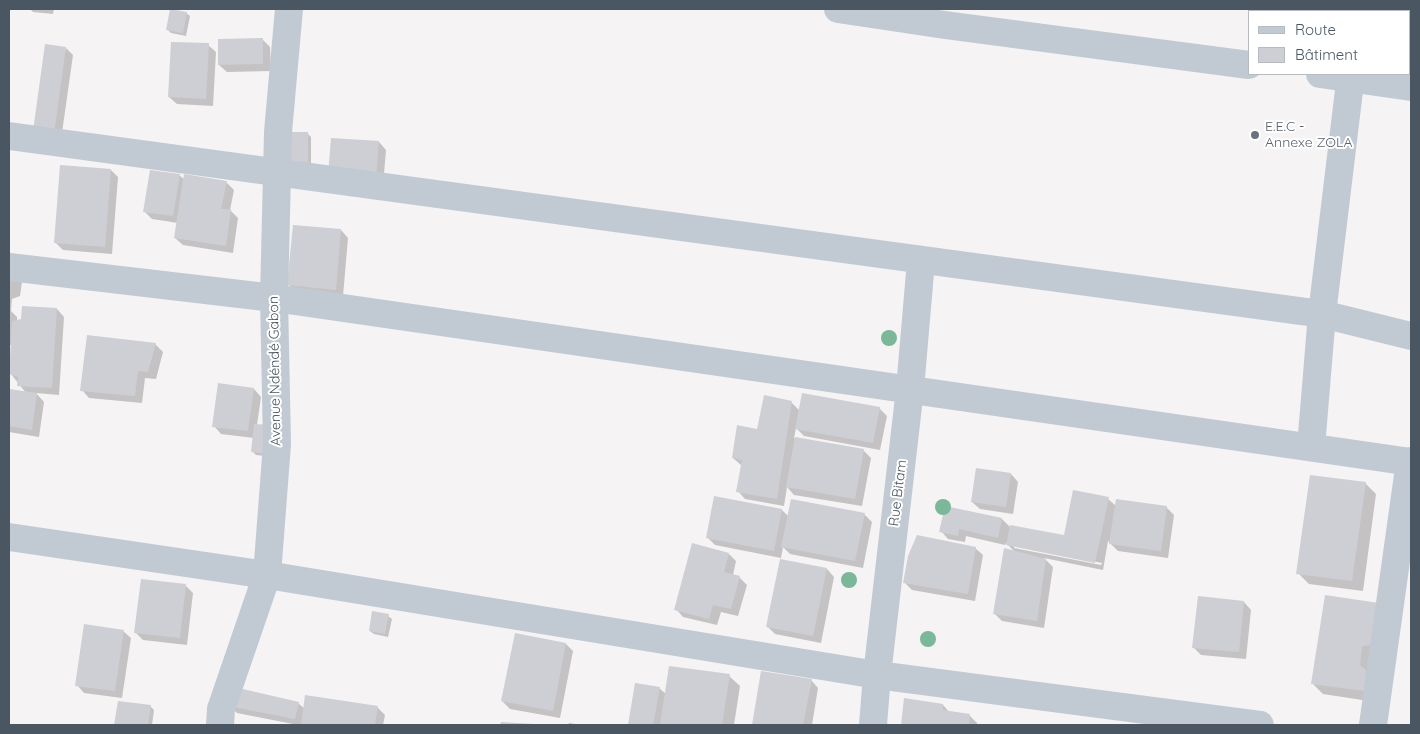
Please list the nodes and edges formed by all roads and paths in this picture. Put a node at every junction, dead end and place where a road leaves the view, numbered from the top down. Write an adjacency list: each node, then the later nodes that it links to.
1 (289, 9): 8 (street, Avenue Ndéndé Gabon)
2 (838, 9): 3 (street)
3 (1248, 64)
4 (1335, 75): 5 (street)
5 (1350, 76): 6 (street); 12 (street)
6 (1411, 86)
7 (9, 136): 8 (street)
8 (276, 172): 9 (street); 11 (street, Avenue Ndéndé Gabon)
9 (921, 261): 12 (street); 14 (street, Rue Bitam)
10 (9, 267): 11 (street)
11 (274, 298): 14 (street); 18 (street, Avenue Ndéndé Gabon)
12 (1322, 314): 13 (street); 15 (street)
13 (1411, 336)
14 (910, 389): 15 (street); 19 (street, Rue Bitam)
15 (1311, 447): 16 (street)
16 (1411, 462): 23 (street)
17 (9, 537): 18 (street)
18 (267, 575): 19 (street); 20 (street, Avenue Ndéndé Gabon)
19 (877, 675): 21 (street, Rue Bitam); 22 (street)
20 (220, 725)
21 (873, 725)
22 (1260, 725)
23 (1373, 725)

